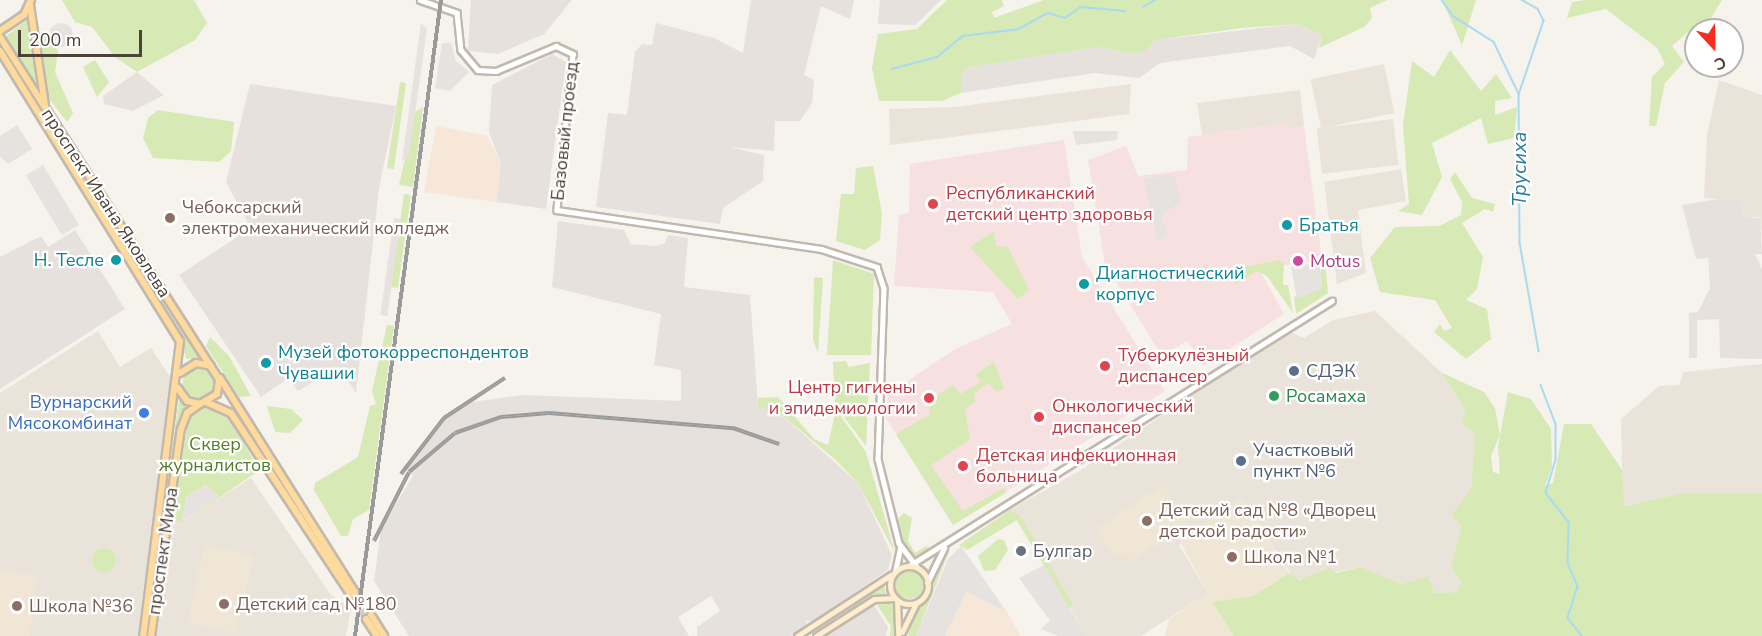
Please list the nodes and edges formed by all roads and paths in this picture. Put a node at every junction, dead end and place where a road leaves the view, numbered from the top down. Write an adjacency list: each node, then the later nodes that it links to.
1 (420, 1): 13 (street, Базовый проезд)
2 (31, 2): 3 (main road); 6 (main road)
3 (0, 32)
4 (0, 37): 6 (main road, проспект Ивана Яковлева)
5 (0, 51): 9 (main road, проспект Ивана Яковлева)
6 (46, 109): 8 (main road, проспект Ивана Яковлева)
7 (1332, 301): 12 (street)
8 (216, 372): 9 (main road); 11 (main road); 11 (main road, проспект Ивана Яковлева)
9 (180, 374): 10 (main road)
10 (178, 387): 11 (main road); 21 (main road, проспект Мира)
11 (203, 403): 22 (main road, проспект Мира)
12 (953, 541): 14 (street); 16 (street)
13 (899, 543): 14 (street); 15 (street)
14 (913, 566): 15 (main road); 16 (main road)
15 (894, 573): 17 (main road); 19 (main road)
16 (927, 583): 18 (main road)
17 (896, 598): 18 (main road); 20 (main road); 26 (main road)
18 (917, 602): 26 (main road)
19 (815, 625): 20 (main road); 25 (main road)
20 (818, 634)
21 (143, 636)
22 (151, 636)
23 (377, 636): 24 (main road)
24 (384, 636)
25 (797, 636)
26 (900, 636)

